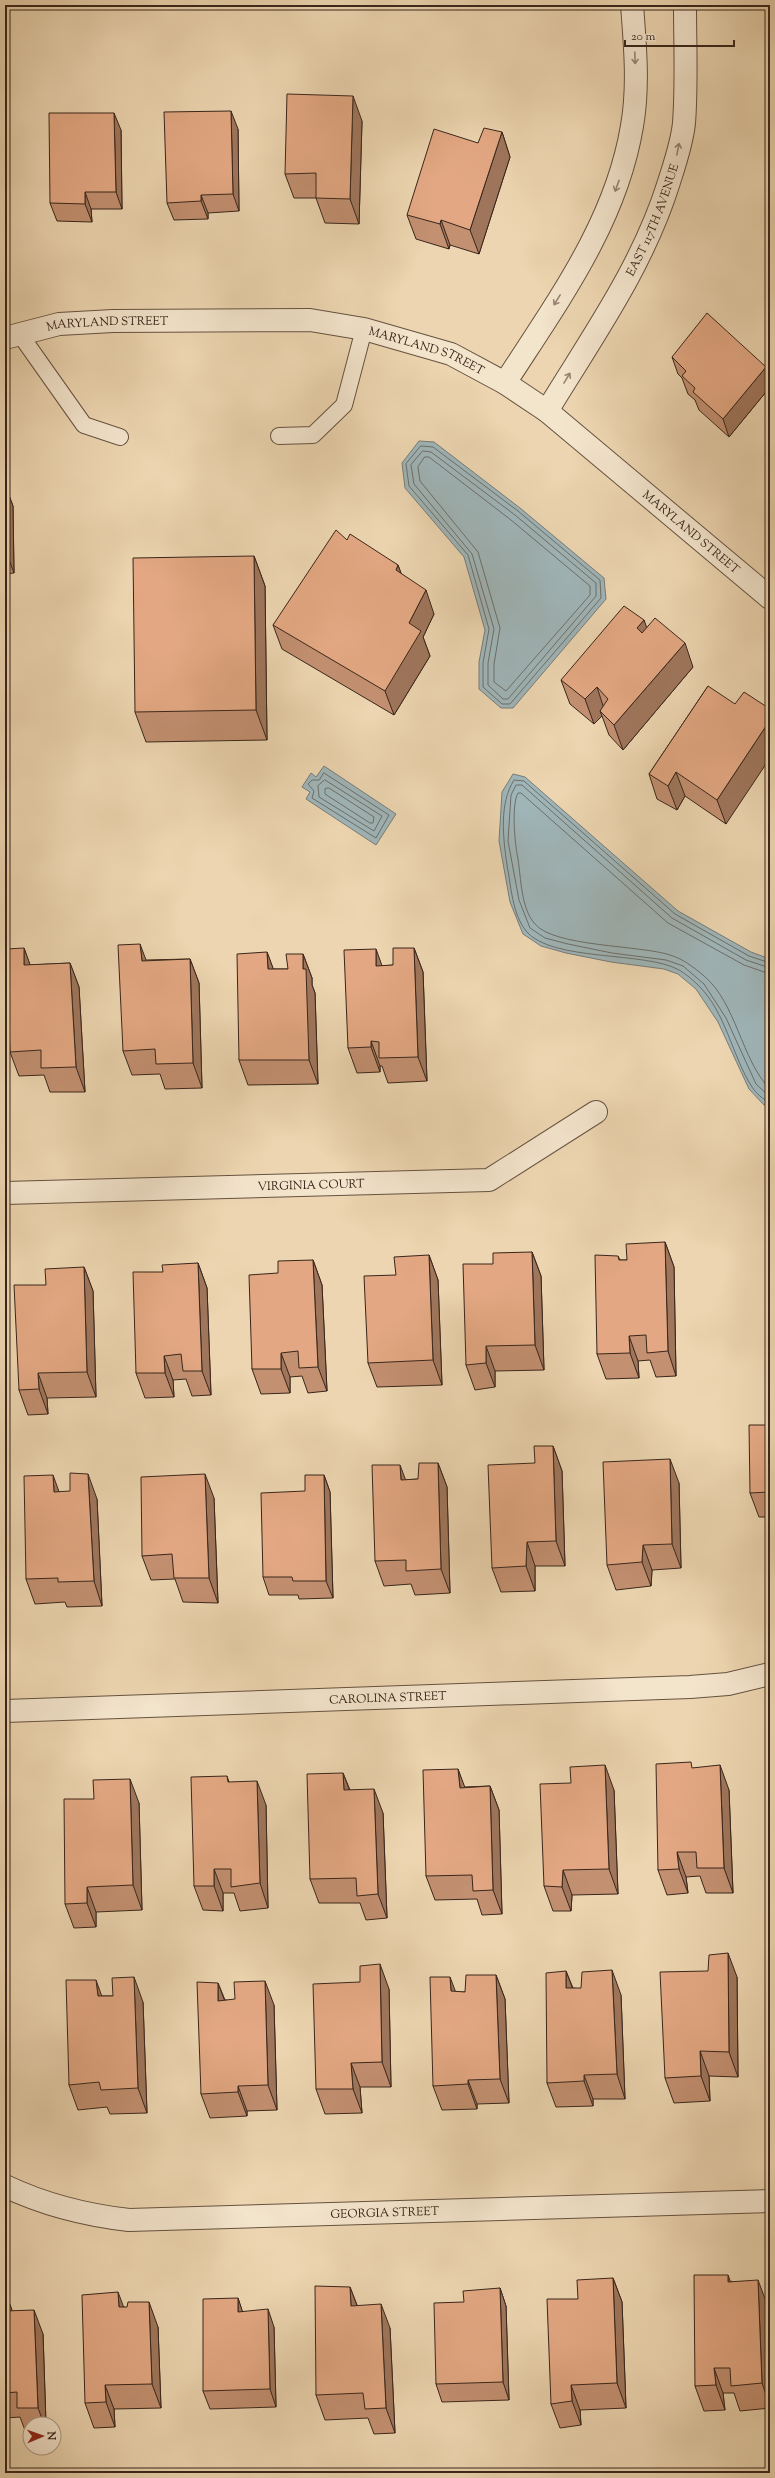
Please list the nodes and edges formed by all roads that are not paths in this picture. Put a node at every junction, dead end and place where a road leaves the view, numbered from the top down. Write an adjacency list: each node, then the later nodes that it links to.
1 (632, 5): 5 (street, one-way to 5)
2 (685, 5): 6 (street, EAST 117TH AVENUE, one-way to 2)
3 (364, 329): 4 (street, MARYLAND STREET); 5 (street, MARYLAND STREET); 7 (lane)
4 (12, 336): 8 (lane)
5 (505, 382): 6 (street, MARYLAND STREET)
6 (547, 411): 9 (street, MARYLAND STREET)
7 (279, 436)
8 (120, 437)
9 (770, 598)
10 (596, 1112): 11 (street, VIRGINIA COURT)
11 (5, 1193)
12 (770, 1674): 13 (street, CAROLINA STREET)
13 (5, 1711)
14 (5, 2186): 15 (street, GEORGIA STREET)
15 (770, 2201)

